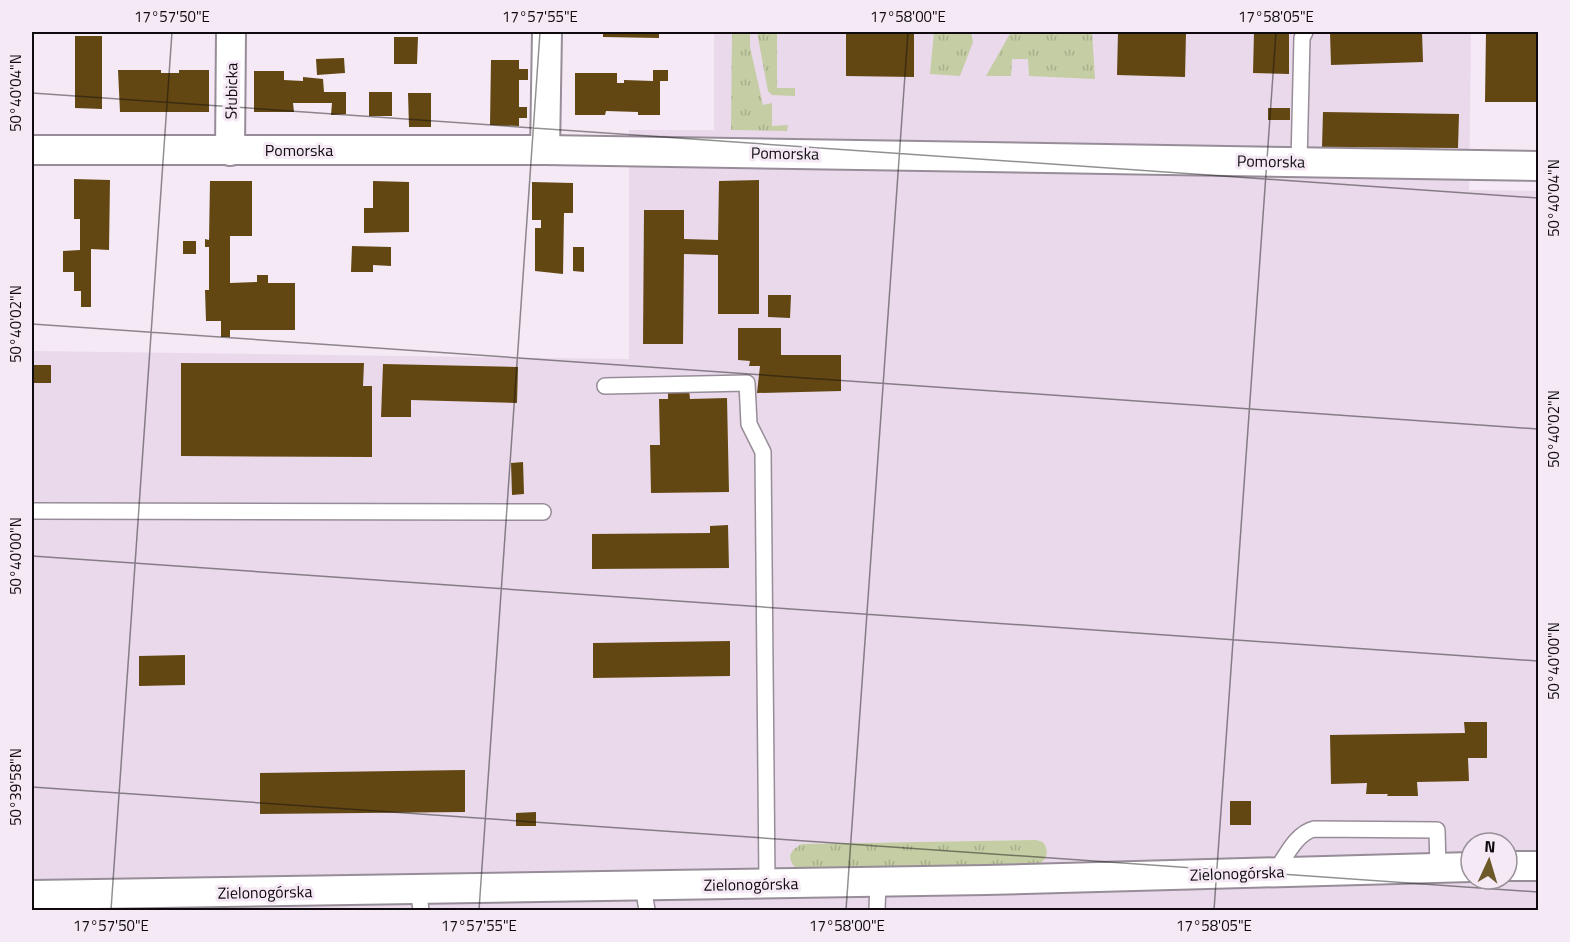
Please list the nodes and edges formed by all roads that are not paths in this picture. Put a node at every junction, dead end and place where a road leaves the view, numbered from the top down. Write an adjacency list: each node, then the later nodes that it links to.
1 (231, 32): 6 (street, Słubicka)
2 (547, 32): 5 (street)
3 (1305, 32): 7 (lane)
4 (32, 150): 6 (street, Pomorska)
5 (545, 150): 6 (street, Pomorska); 7 (street, Pomorska)
6 (230, 151)
7 (1299, 162): 8 (street, Pomorska)
8 (1539, 166)
9 (605, 386): 18 (lane)
10 (32, 511): 11 (lane)
11 (543, 512)
12 (1539, 866): 14 (street)
13 (1459, 867): 15 (street, Zielonogórska)
14 (1519, 867)
15 (1438, 868): 16 (street, Zielonogórska); 16 (lane)
16 (1275, 872): 17 (street, Zielonogórska)
17 (878, 882): 18 (street, Zielonogórska); 22 (lane)
18 (767, 884): 20 (street, Zielonogórska)
19 (32, 896): 21 (street, Zielonogórska)
20 (645, 898): 21 (street, Zielonogórska)
21 (420, 900)
22 (877, 910)

